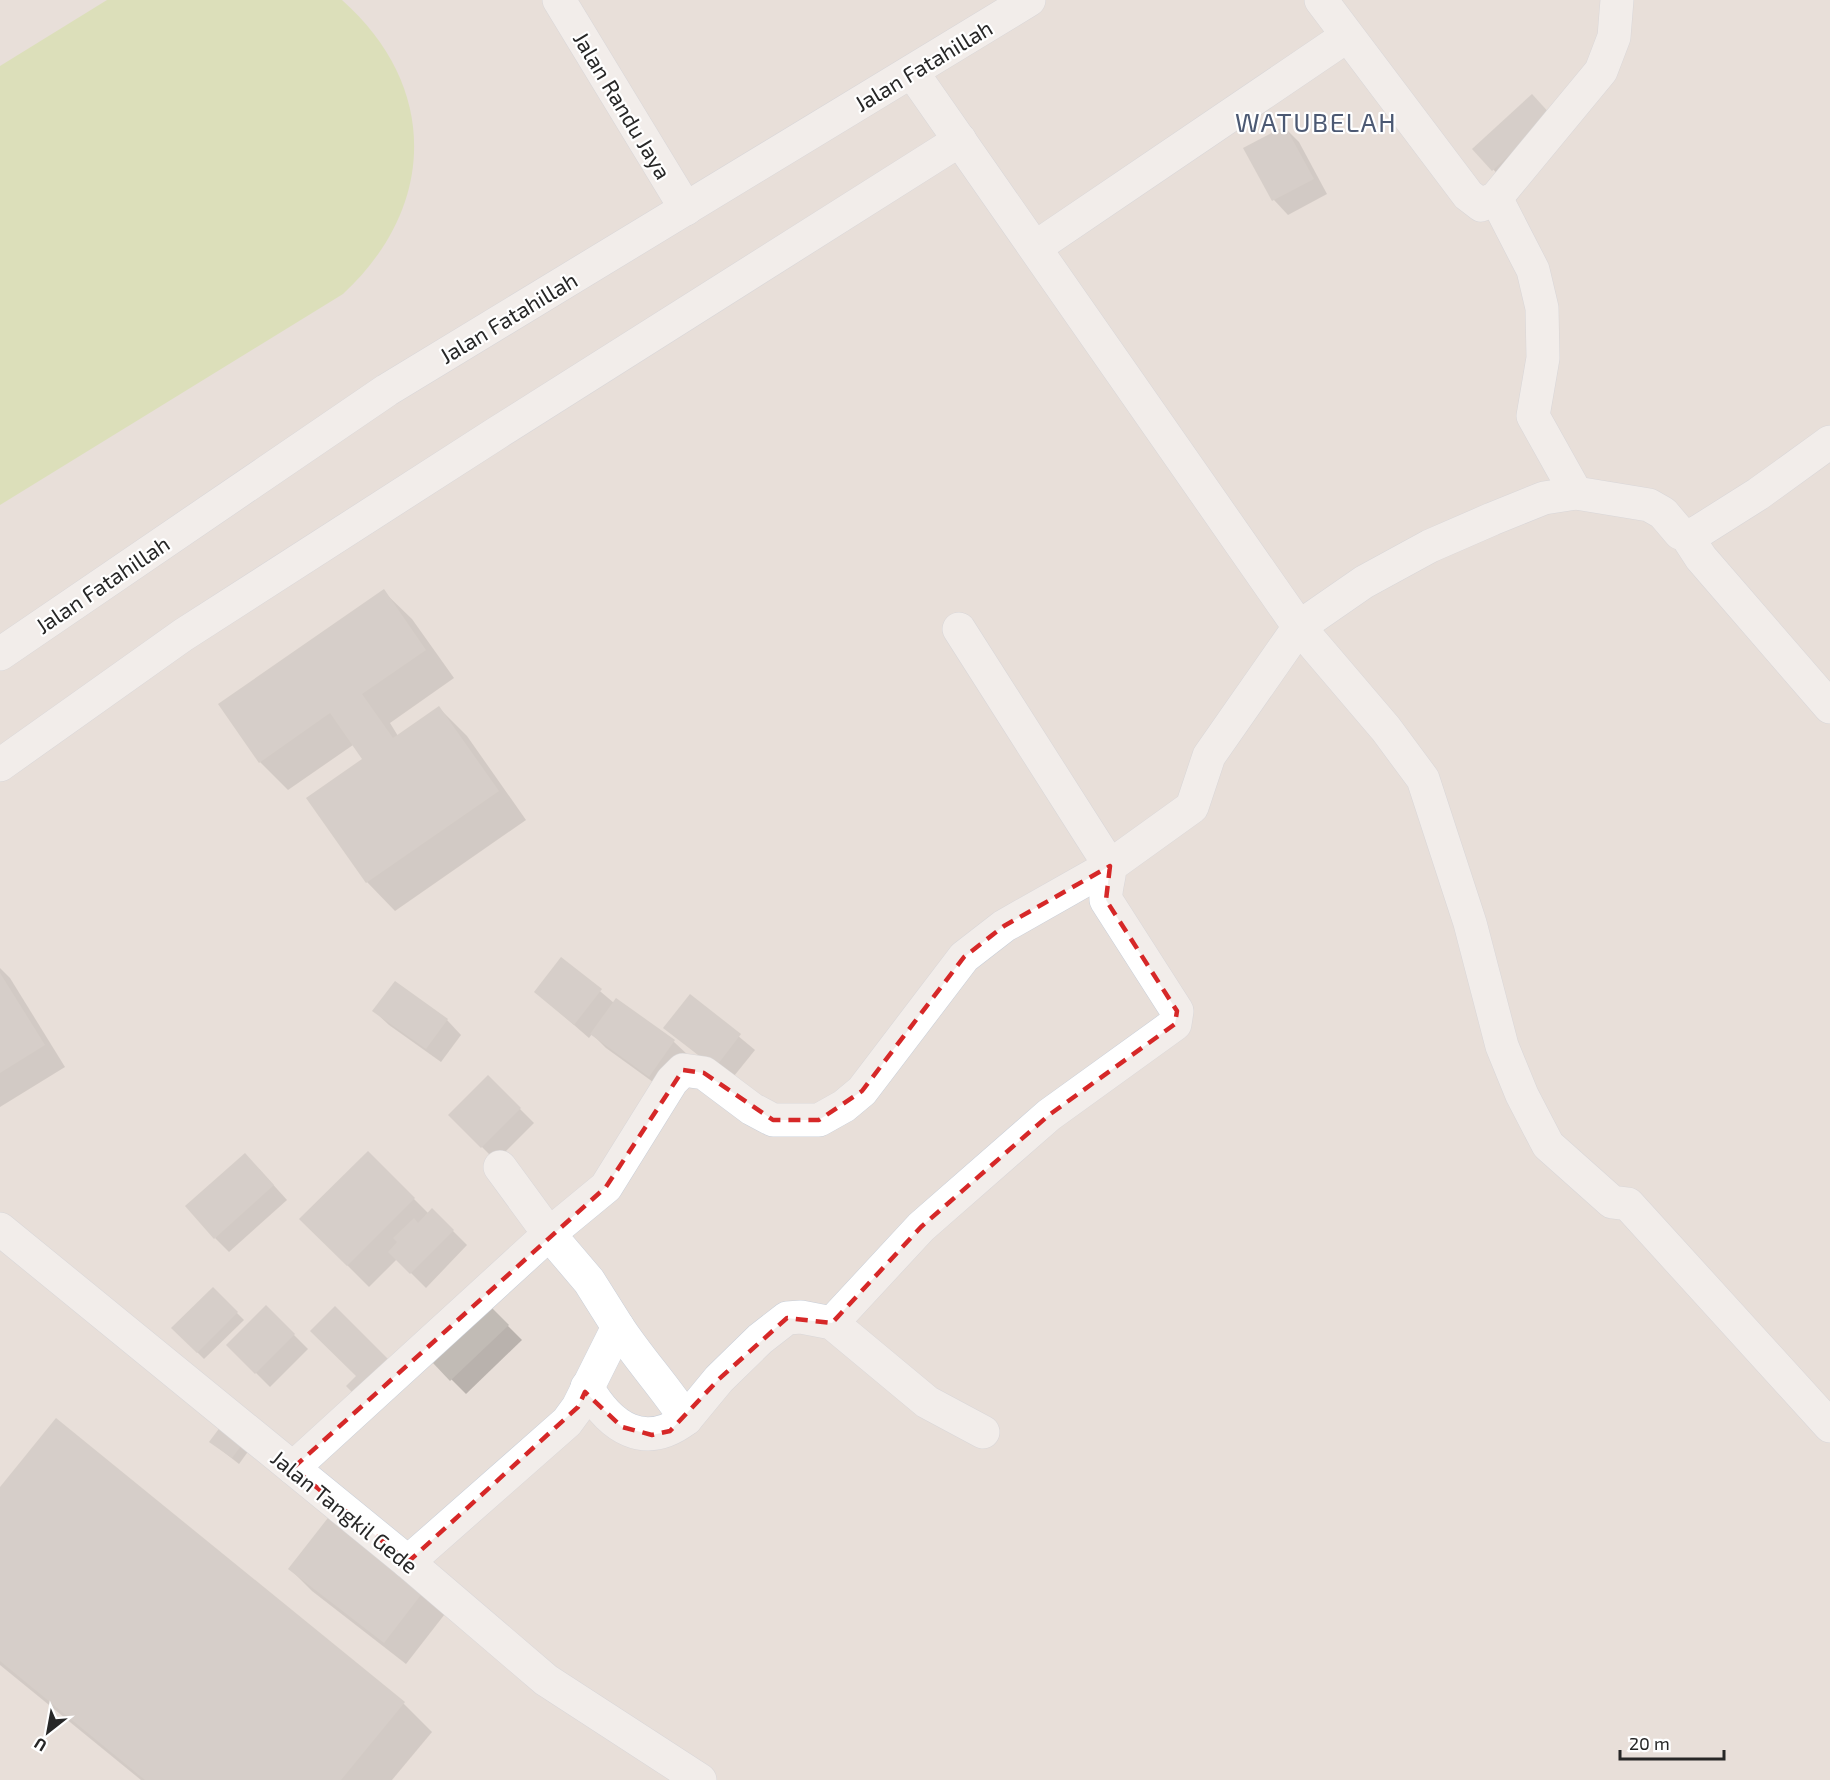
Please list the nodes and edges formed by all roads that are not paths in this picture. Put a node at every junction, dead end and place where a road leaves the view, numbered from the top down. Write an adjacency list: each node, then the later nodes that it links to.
1 (559, 0): 9 (street, Jalan Randu Jaya)
2 (1029, 0): 6 (street, Jalan Fatahillah)
3 (1322, 0): 5 (street)
4 (1617, 0): 8 (street)
5 (1347, 36): 8 (street); 10 (street)
6 (912, 72): 7 (street); 9 (street, Jalan Fatahillah)
7 (960, 140): 10 (street); 18 (street)
8 (1496, 198): 12 (street)
9 (686, 209): 16 (street, Jalan Fatahillah)
10 (1036, 247): 14 (street)
11 (1830, 442): 13 (street)
12 (1576, 493): 13 (street); 14 (street)
13 (1686, 535): 17 (street)
14 (1299, 627): 19 (street); 27 (street)
15 (960, 629): 19 (street)
16 (0, 654)
17 (1830, 707)
18 (0, 765)
19 (1110, 866): 22 (street); 23 (street)
20 (500, 1167): 22 (street)
21 (0, 1229): 29 (street, Jalan Tangkil Gede)
22 (549, 1234): 24 (street); 29 (street)
23 (832, 1323): 26 (street); 28 (street)
24 (618, 1327): 25 (street); 26 (street)
25 (587, 1387): 26 (street); 30 (street)
26 (686, 1419)
27 (1830, 1426)
28 (983, 1432)
29 (292, 1468): 30 (street, Jalan Tangkil Gede)
30 (408, 1562): 31 (street, Jalan Tangkil Gede)
31 (700, 1780)

